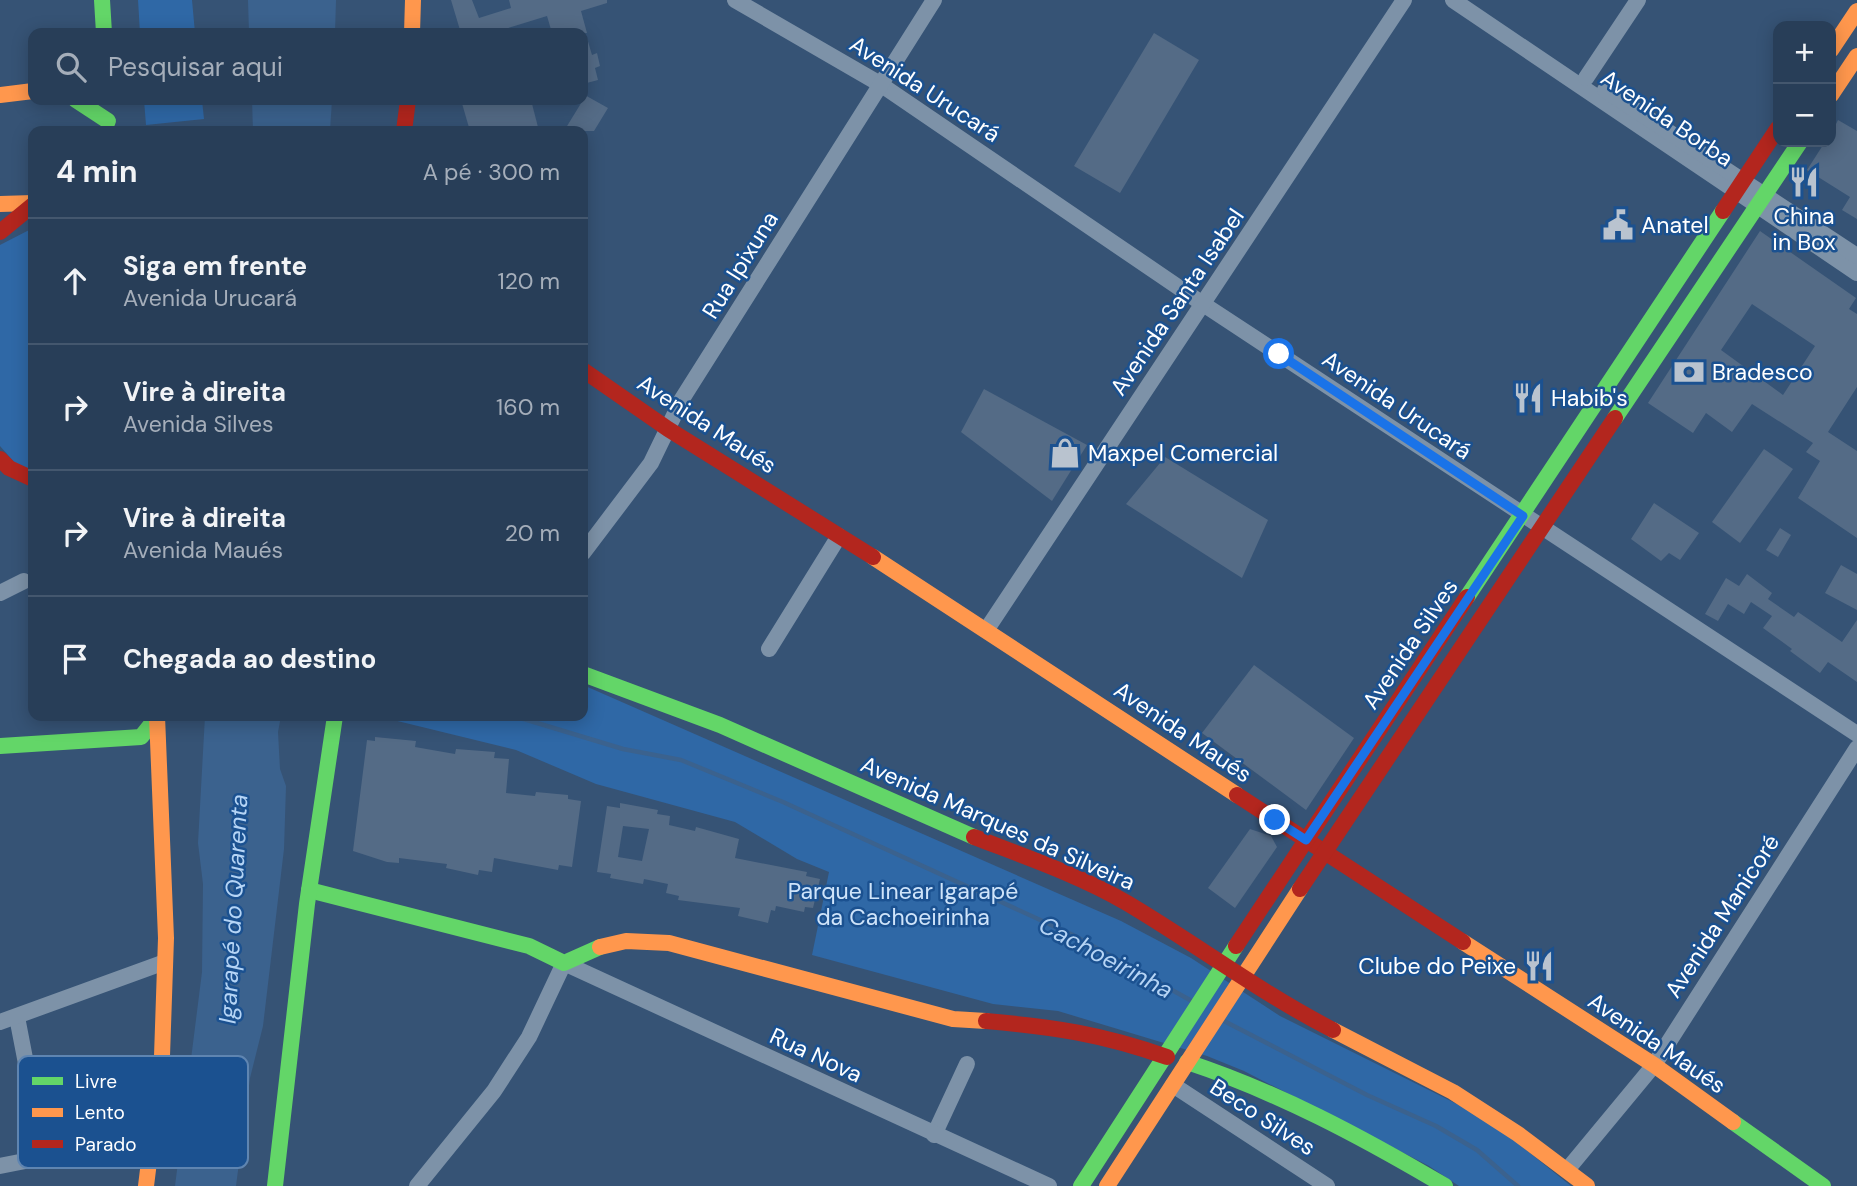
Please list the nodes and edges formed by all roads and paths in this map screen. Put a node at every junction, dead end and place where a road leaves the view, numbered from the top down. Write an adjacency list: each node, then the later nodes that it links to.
1 (102, 0): 10 (street)
2 (413, 0): 11 (street)
3 (735, 0): 15 (street, Avenida Urucará)
4 (934, 0): 15 (street, Rua Ipixuna)
5 (1404, 0): 34 (street, Avenida Santa Isabel)
6 (1453, 0): 26 (street, Avenida Borba)
7 (1472, 0): 14 (street, Avenida Borba)
8 (1638, 0): 14 (street)
9 (1857, 11): 12 (street)
10 (104, 28)
11 (412, 28)
12 (1836, 42)
13 (1857, 56): 16 (street)
14 (1586, 78): 26 (street, Avenida Borba)
15 (880, 84): 34 (street, Avenida Urucará); 36 (street, Rua Ipixuna)
16 (1836, 88)
17 (28, 92): 18 (street)
18 (0, 95)
19 (82, 105): 22 (street)
20 (107, 105): 22 (street)
21 (407, 105): 23 (street)
22 (108, 126)
23 (405, 126)
24 (1773, 136): 26 (street, Avenida Silves)
25 (1797, 147): 27 (street, Avenida Silves)
26 (1739, 187): 27 (street, Avenida Borba); 39 (street, Avenida Silves)
27 (1761, 201): 32 (street, Avenida Borba); 33 (street, Avenida Borba); 40 (street, Avenida Silves)
28 (0, 204): 29 (street)
29 (28, 204)
30 (28, 208): 31 (street)
31 (0, 232)
32 (1857, 256)
33 (1857, 273)
34 (1203, 304): 39 (street, Avenida Urucará); 45 (street, Avenida Santa Isabel)
35 (588, 373): 36 (street, Avenida Maués)
36 (668, 429): 41 (street, Avenida Maués); 42 (street, Rua Ipixuna)
37 (0, 458): 38 (street)
38 (28, 477)
39 (1523, 516): 40 (street, Avenida Urucará); 54 (street, Avenida Silves)
40 (1542, 527): 51 (street, Avenida Urucará); 55 (street, Avenida Silves)
41 (839, 536): 45 (street, Avenida Maués); 46 (street)
42 (588, 547)
43 (24, 581): 44 (street)
44 (0, 593)
45 (987, 629): 54 (street, Avenida Maués)
46 (769, 649)
47 (588, 676): 59 (street, Avenida Marques da Silveira)
48 (154, 721): 52 (street)
49 (157, 721): 57 (street)
50 (334, 721): 56 (street)
51 (1857, 734)
52 (0, 746)
53 (1857, 748): 68 (street, Avenida Manicoré)
54 (1306, 840): 55 (street, Avenida Maués); 59 (street, Avenida Silves)
55 (1324, 852): 60 (street, Avenida Silves); 68 (street, Avenida Maués)
56 (309, 890): 58 (street, Rua Nova); 76 (street)
57 (165, 962): 61 (street); 65 (street)
58 (564, 963): 63 (street); 70 (street, Rua Nova); 77 (street)
59 (1226, 964): 60 (street, Avenida Marques da Silveira); 63 (street, Avenida Silves)
60 (1238, 980): 66 (street, Avenida Silves); 74 (street, Avenida Marques da Silveira)
61 (17, 1017): 62 (street); 64 (street)
62 (0, 1022)
63 (1170, 1050): 79 (street, Avenida Silves)
64 (25, 1056)
65 (162, 1056)
66 (1189, 1058): 69 (street, Avenida Silves); 82 (street)
67 (967, 1064): 70 (street)
68 (1654, 1065): 74 (street, Avenida Manicoré); 84 (street, Avenida Maués)
69 (1173, 1085): 80 (street, Avenida Silves); 81 (street, Beco Silves)
70 (934, 1135): 78 (street, Rua Nova)
71 (18, 1162): 72 (street)
72 (0, 1166)
73 (148, 1168): 75 (street)
74 (1567, 1170): 83 (street, Avenida Marques da Silveira)
75 (146, 1186)
76 (275, 1186)
77 (417, 1186)
78 (1049, 1186)
79 (1081, 1186)
80 (1107, 1186)
81 (1328, 1186)
82 (1445, 1186)
83 (1587, 1186)
84 (1823, 1186)

